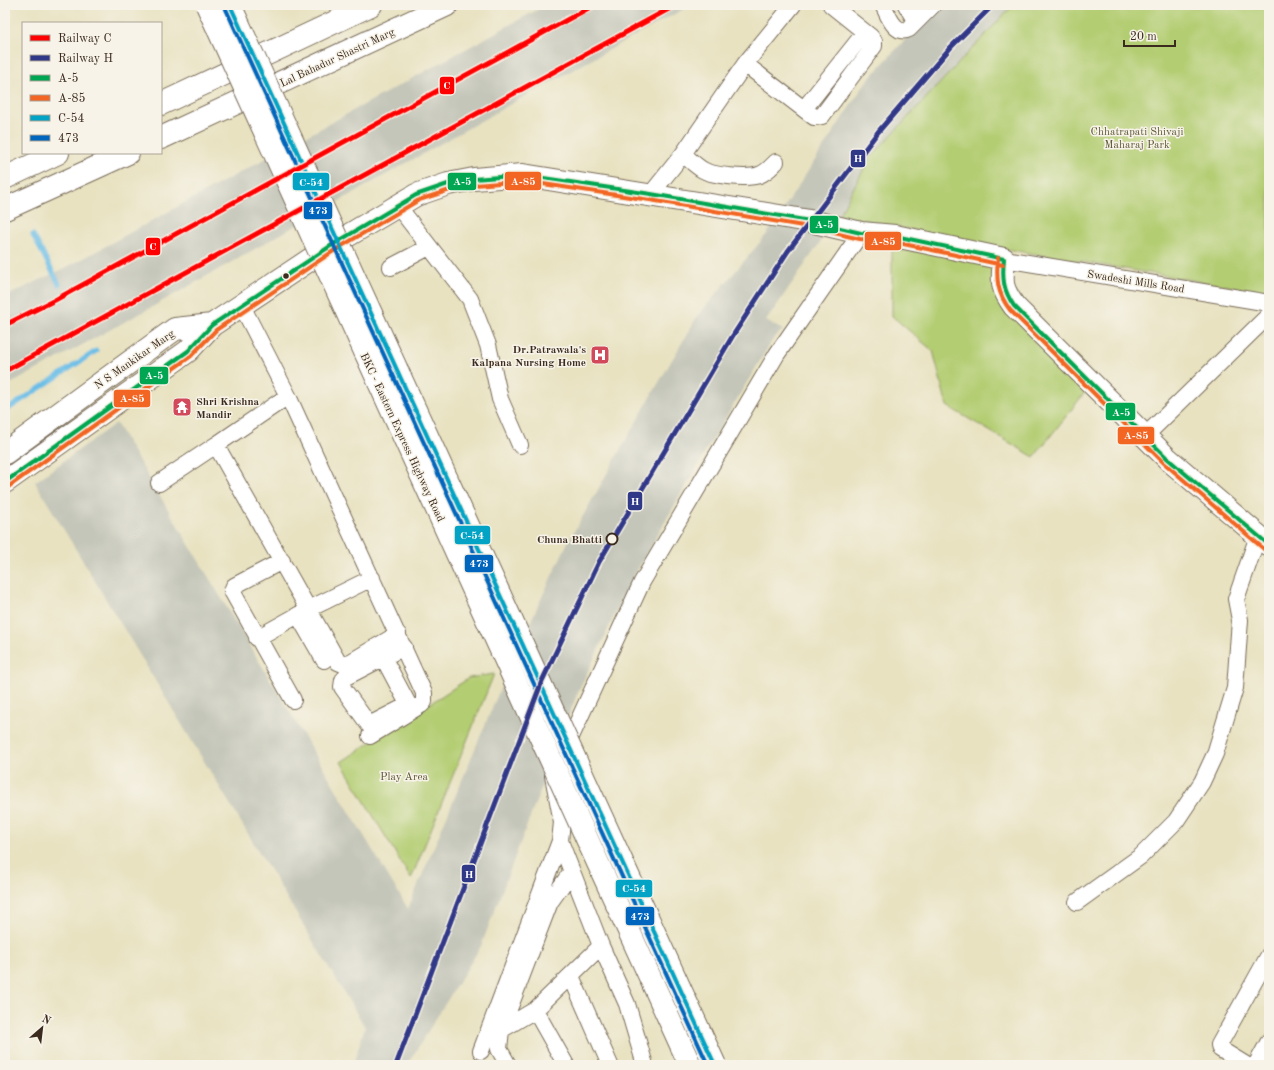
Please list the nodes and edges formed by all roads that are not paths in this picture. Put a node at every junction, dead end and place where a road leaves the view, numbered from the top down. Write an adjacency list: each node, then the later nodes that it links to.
1 (207, 5): 67 (main road, BKC - Eastern Express Highway Road, bridge)
2 (230, 5): 68 (main road, BKC - Eastern Express Highway Road, bridge)
3 (371, 5): 15 (main road)
4 (447, 5): 17 (main road, Lal Bahadur Shastri Marg)
5 (793, 5): 12 (street)
6 (831, 5): 11 (street)
7 (906, 5): 10 (street)
8 (933, 5): 10 (street)
9 (888, 7): 10 (street)
10 (916, 22)
11 (865, 32): 13 (street); 14 (street)
12 (745, 64): 16 (street); 20 (street)
13 (839, 65): 14 (street); 16 (street)
14 (853, 77): 16 (street)
15 (162, 104)
16 (804, 109)
17 (162, 138)
18 (56, 154): 22 (main road)
19 (126, 154): 25 (main road)
20 (683, 154): 21 (street); 23 (street)
21 (776, 162)
22 (5, 178)
23 (651, 194): 24 (main road, N S Mankikar Marg); 26 (main road, N S Mankikar Marg)
24 (397, 205): 27 (street); 31 (main road, N S Mankikar Marg)
25 (5, 209)
26 (861, 233): 28 (main road, N S Mankikar Marg); 53 (street)
27 (430, 248): 29 (street); 38 (street)
28 (1004, 259): 30 (street, Swadeshi Mills Road); 36 (main road)
29 (391, 267)
30 (1269, 303)
31 (242, 306): 33 (main road, N S Mankikar Marg); 34 (street)
32 (1269, 315): 36 (street)
33 (212, 325): 35 (main road, N S Mankikar Marg); 37 (main road)
34 (288, 396): 39 (street); 45 (street)
35 (48, 422): 37 (main road); 40 (main road, N S Mankikar Marg)
36 (1145, 436): 43 (main road)
37 (62, 441): 41 (main road)
38 (520, 444)
39 (216, 446): 42 (street); 44 (street)
40 (5, 452)
41 (6, 479)
42 (159, 483)
43 (1264, 541): 55 (street)
44 (282, 561): 46 (street); 47 (street)
45 (372, 578): 46 (street); 48 (street)
46 (303, 612): 47 (street); 48 (street); 50 (street)
47 (257, 638): 51 (street)
48 (401, 640): 49 (street); 52 (street)
49 (383, 657)
50 (324, 660)
51 (293, 700)
52 (370, 736)
53 (560, 841): 54 (street); 62 (street)
54 (572, 871): 56 (street); 60 (street)
55 (1077, 902)
56 (601, 946): 58 (street); 66 (street)
57 (1269, 955): 69 (street)
58 (571, 976): 59 (street); 65 (street)
59 (535, 1010): 60 (street); 64 (street)
60 (501, 1030): 63 (street)
61 (1269, 1041): 70 (street)
62 (481, 1051)
63 (508, 1065)
64 (566, 1065)
65 (610, 1065)
66 (644, 1065)
67 (690, 1065)
68 (715, 1065)
69 (1246, 1065)
70 (1254, 1065)

